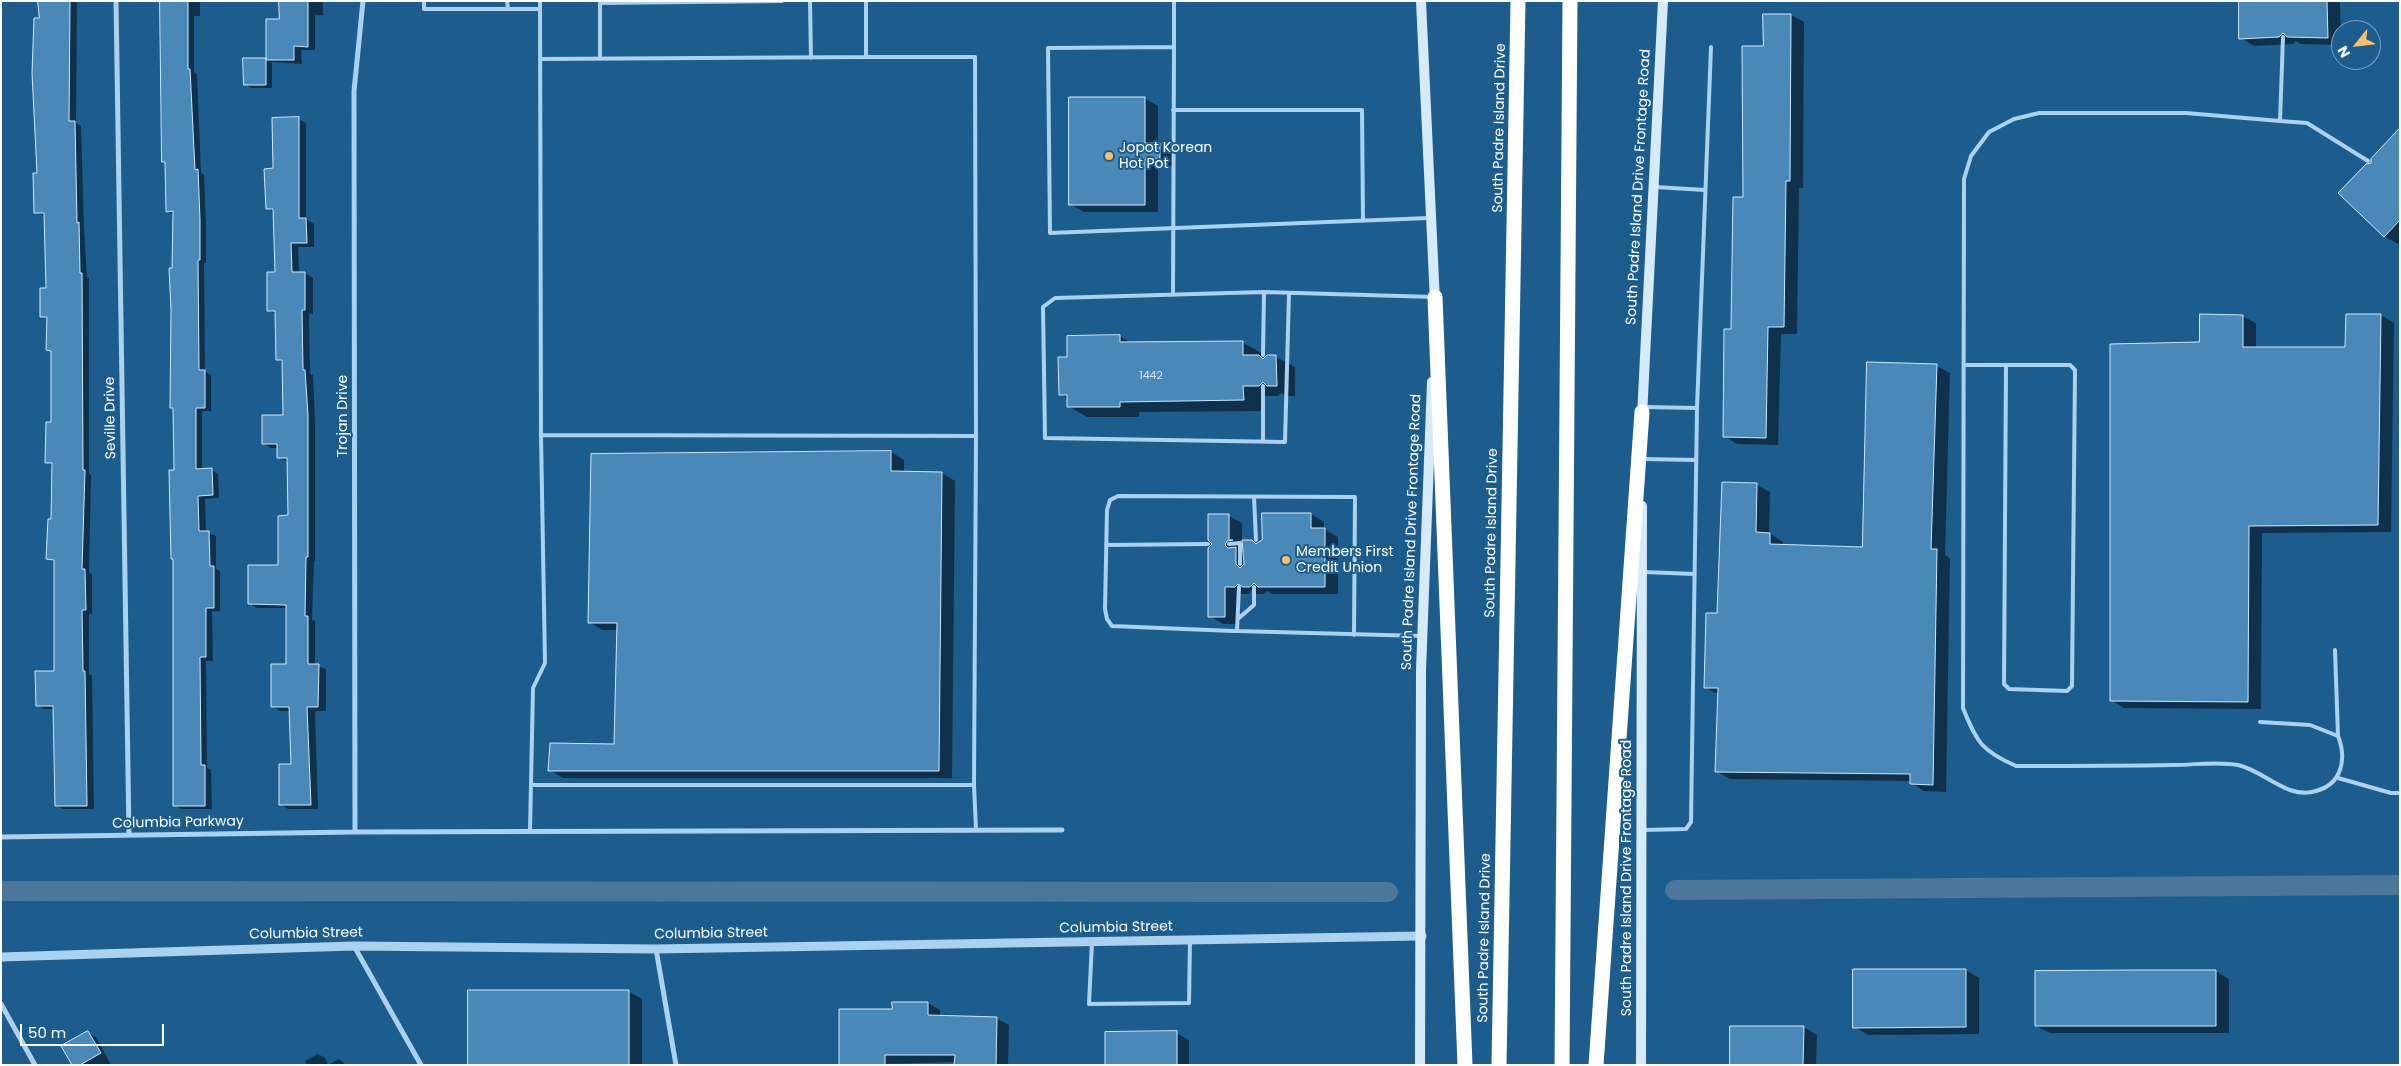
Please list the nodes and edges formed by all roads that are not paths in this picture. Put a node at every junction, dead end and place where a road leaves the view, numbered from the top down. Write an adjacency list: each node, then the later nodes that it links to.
1 (116, 1): 72 (street, Seville Drive)
2 (363, 1): 71 (street, Trojan Drive)
3 (424, 1): 14 (lane)
4 (507, 1): 14 (lane)
5 (540, 1): 15 (lane)
6 (782, 1): 22 (lane)
7 (810, 1): 20 (lane)
8 (866, 1): 19 (lane)
9 (1174, 1): 17 (lane)
10 (1421, 1): 28 (main road, South Padre Island Drive Frontage Road)
11 (1518, 1): 86 (highway, South Padre Island Drive)
12 (1570, 1): 87 (highway)
13 (1663, 1): 26 (main road, South Padre Island Drive Frontage Road)
14 (508, 9): 15 (lane)
15 (540, 9): 21 (lane)
16 (2283, 37): 24 (lane)
17 (1174, 47): 23 (lane); 30 (lane)
18 (1711, 48): 27 (lane)
19 (866, 57): 20 (lane); 42 (lane)
20 (811, 58): 22 (lane)
21 (540, 59): 22 (lane); 41 (lane)
22 (600, 59)
23 (1173, 110): 29 (lane); 30 (lane)
24 (2280, 121): 25 (lane); 36 (lane)
25 (2368, 162)
26 (1653, 187): 27 (lane); 40 (main road, South Padre Island Drive Frontage Road)
27 (1706, 190): 39 (lane)
28 (1431, 218): 29 (lane); 34 (main road, South Padre Island Drive Frontage Road)
29 (1363, 221): 30 (lane)
30 (1172, 228): 33 (lane)
31 (1264, 292): 32 (lane); 33 (lane); 35 (lane)
32 (1288, 293): 34 (lane); 43 (lane)
33 (1173, 295): 43 (lane)
34 (1435, 297): 59 (main road, South Padre Island Drive Frontage Road); 85 (highway)
35 (1263, 355)
36 (1964, 365): 37 (lane); 63 (lane)
37 (2006, 365): 37 (lane)
38 (1263, 386): 43 (lane)
39 (1697, 408): 40 (lane); 45 (lane)
40 (1642, 410): 44 (main road, South Padre Island Drive Frontage Road); 88 (highway)
41 (541, 435): 42 (lane); 64 (lane)
42 (976, 436): 65 (lane)
43 (1263, 441)
44 (1642, 459): 45 (lane); 52 (main road, South Padre Island Drive Frontage Road)
45 (1696, 460): 53 (lane)
46 (1254, 497): 47 (lane); 50 (lane); 58 (lane)
47 (1256, 540)
48 (1208, 544): 50 (lane)
49 (1229, 544): 51 (lane)
50 (1106, 545): 57 (lane)
51 (1240, 564)
52 (1642, 572): 53 (lane); 70 (main road, South Padre Island Drive Frontage Road)
53 (1694, 574): 70 (lane)
54 (1239, 587): 56 (lane)
55 (1254, 587): 56 (lane)
56 (1238, 618): 57 (lane)
57 (1237, 631): 58 (lane)
58 (1354, 634): 59 (lane)
59 (1422, 636): 74 (main road, South Padre Island Drive Frontage Road)
60 (2334, 650): 62 (lane)
61 (2260, 722): 62 (lane)
62 (2338, 736): 63 (lane)
63 (2338, 778): 66 (lane)
64 (531, 785): 65 (lane); 69 (lane)
65 (974, 785): 67 (lane)
66 (2400, 793)
67 (976, 830): 68 (street, Columbia Parkway); 69 (street, Columbia Parkway)
68 (1062, 830)
69 (530, 831): 71 (street, Columbia Parkway)
70 (1641, 831): 89 (main road, South Padre Island Drive Frontage Road)
71 (355, 832): 72 (street, Columbia Parkway)
72 (129, 835): 73 (street, Columbia Parkway)
73 (1, 837)
74 (1422, 936): 75 (street, Columbia Street); 84 (main road, South Padre Island Drive Frontage Road)
75 (1190, 940): 76 (street, Columbia Street); 76 (lane)
76 (1092, 942): 78 (street, Columbia Street)
77 (354, 946): 78 (street, Columbia Street); 79 (street, Columbia Street); 82 (street)
78 (656, 949): 83 (street)
79 (1, 957)
80 (1, 1004): 81 (street)
81 (35, 1065)
82 (421, 1065)
83 (676, 1065)
84 (1420, 1065)
85 (1465, 1065)
86 (1499, 1065)
87 (1562, 1065)
88 (1596, 1065)
89 (1641, 1065)

